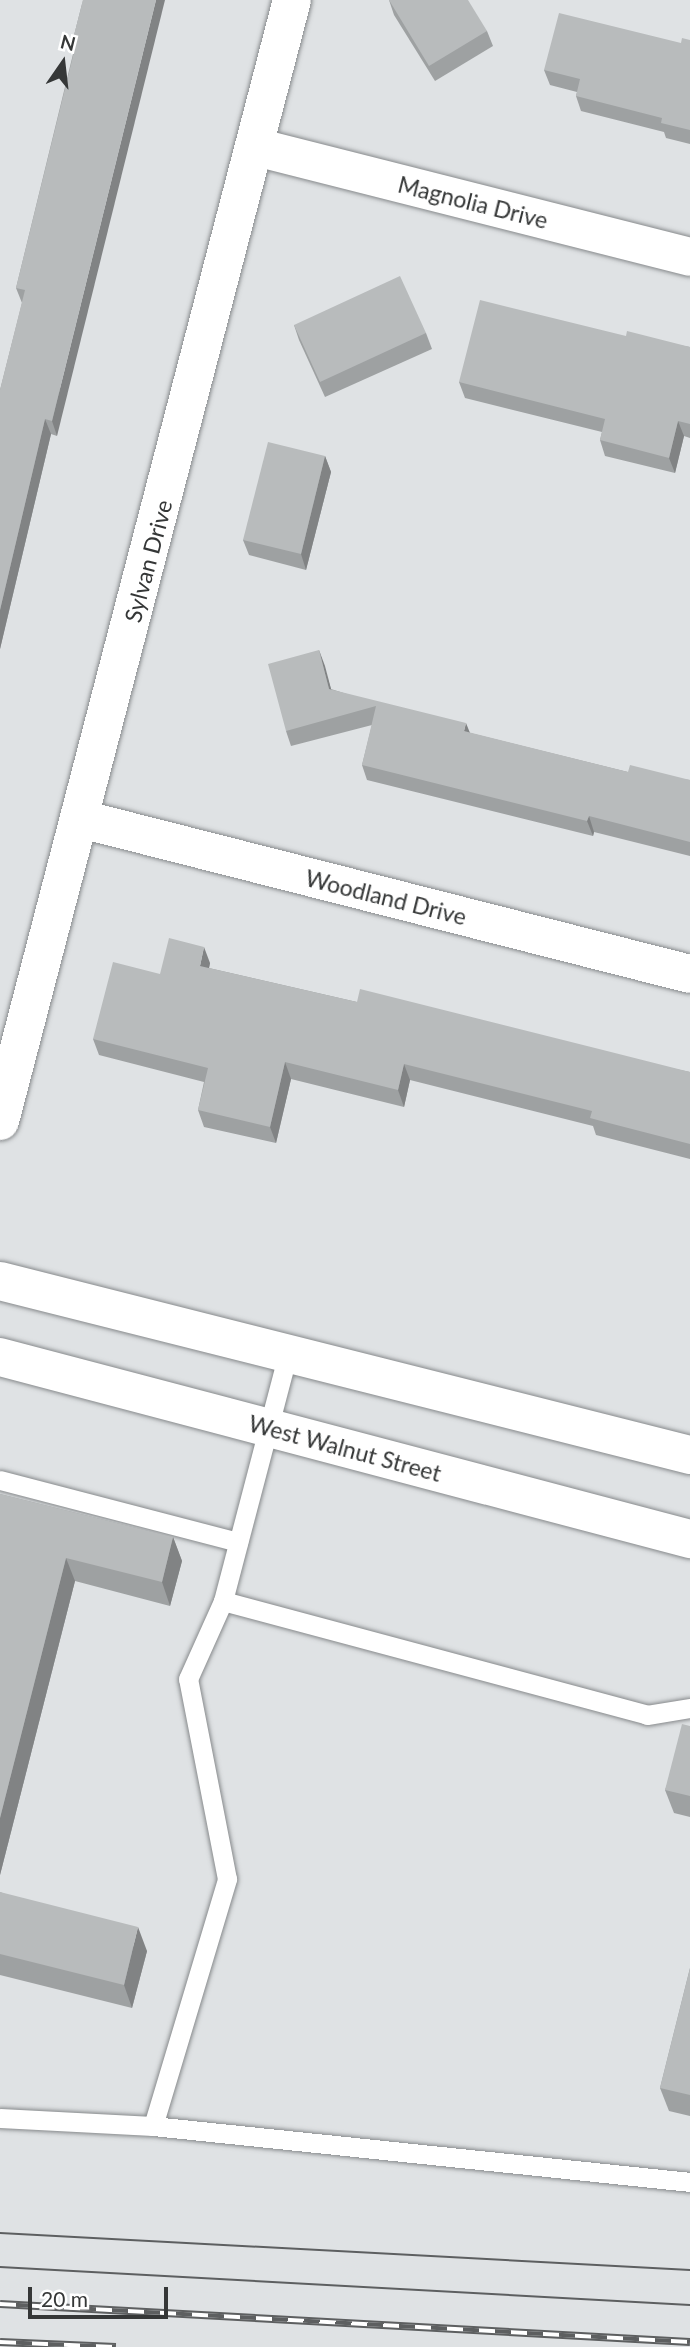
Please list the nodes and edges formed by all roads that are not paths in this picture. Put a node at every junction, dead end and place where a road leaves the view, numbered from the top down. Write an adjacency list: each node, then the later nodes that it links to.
1 (292, 0): 2 (street, Sylvan Drive)
2 (256, 147): 3 (street, Magnolia Drive); 4 (street, Sylvan Drive)
3 (690, 257)
4 (81, 819): 5 (street, Woodland Drive); 6 (street, Sylvan Drive)
5 (690, 974)
6 (0, 1121)
7 (0, 1281): 8 (street)
8 (288, 1353): 10 (lane); 11 (street)
9 (0, 1357): 10 (street, West Walnut Street)
10 (268, 1428): 13 (street, West Walnut Street); 14 (lane)
11 (690, 1455)
12 (0, 1480): 14 (lane)
13 (690, 1539)
14 (238, 1542): 15 (lane)
15 (223, 1601): 16 (lane); 18 (lane)
16 (690, 1708)
17 (0, 2118): 18 (lane)
18 (153, 2126): 19 (lane)
19 (690, 2182)

